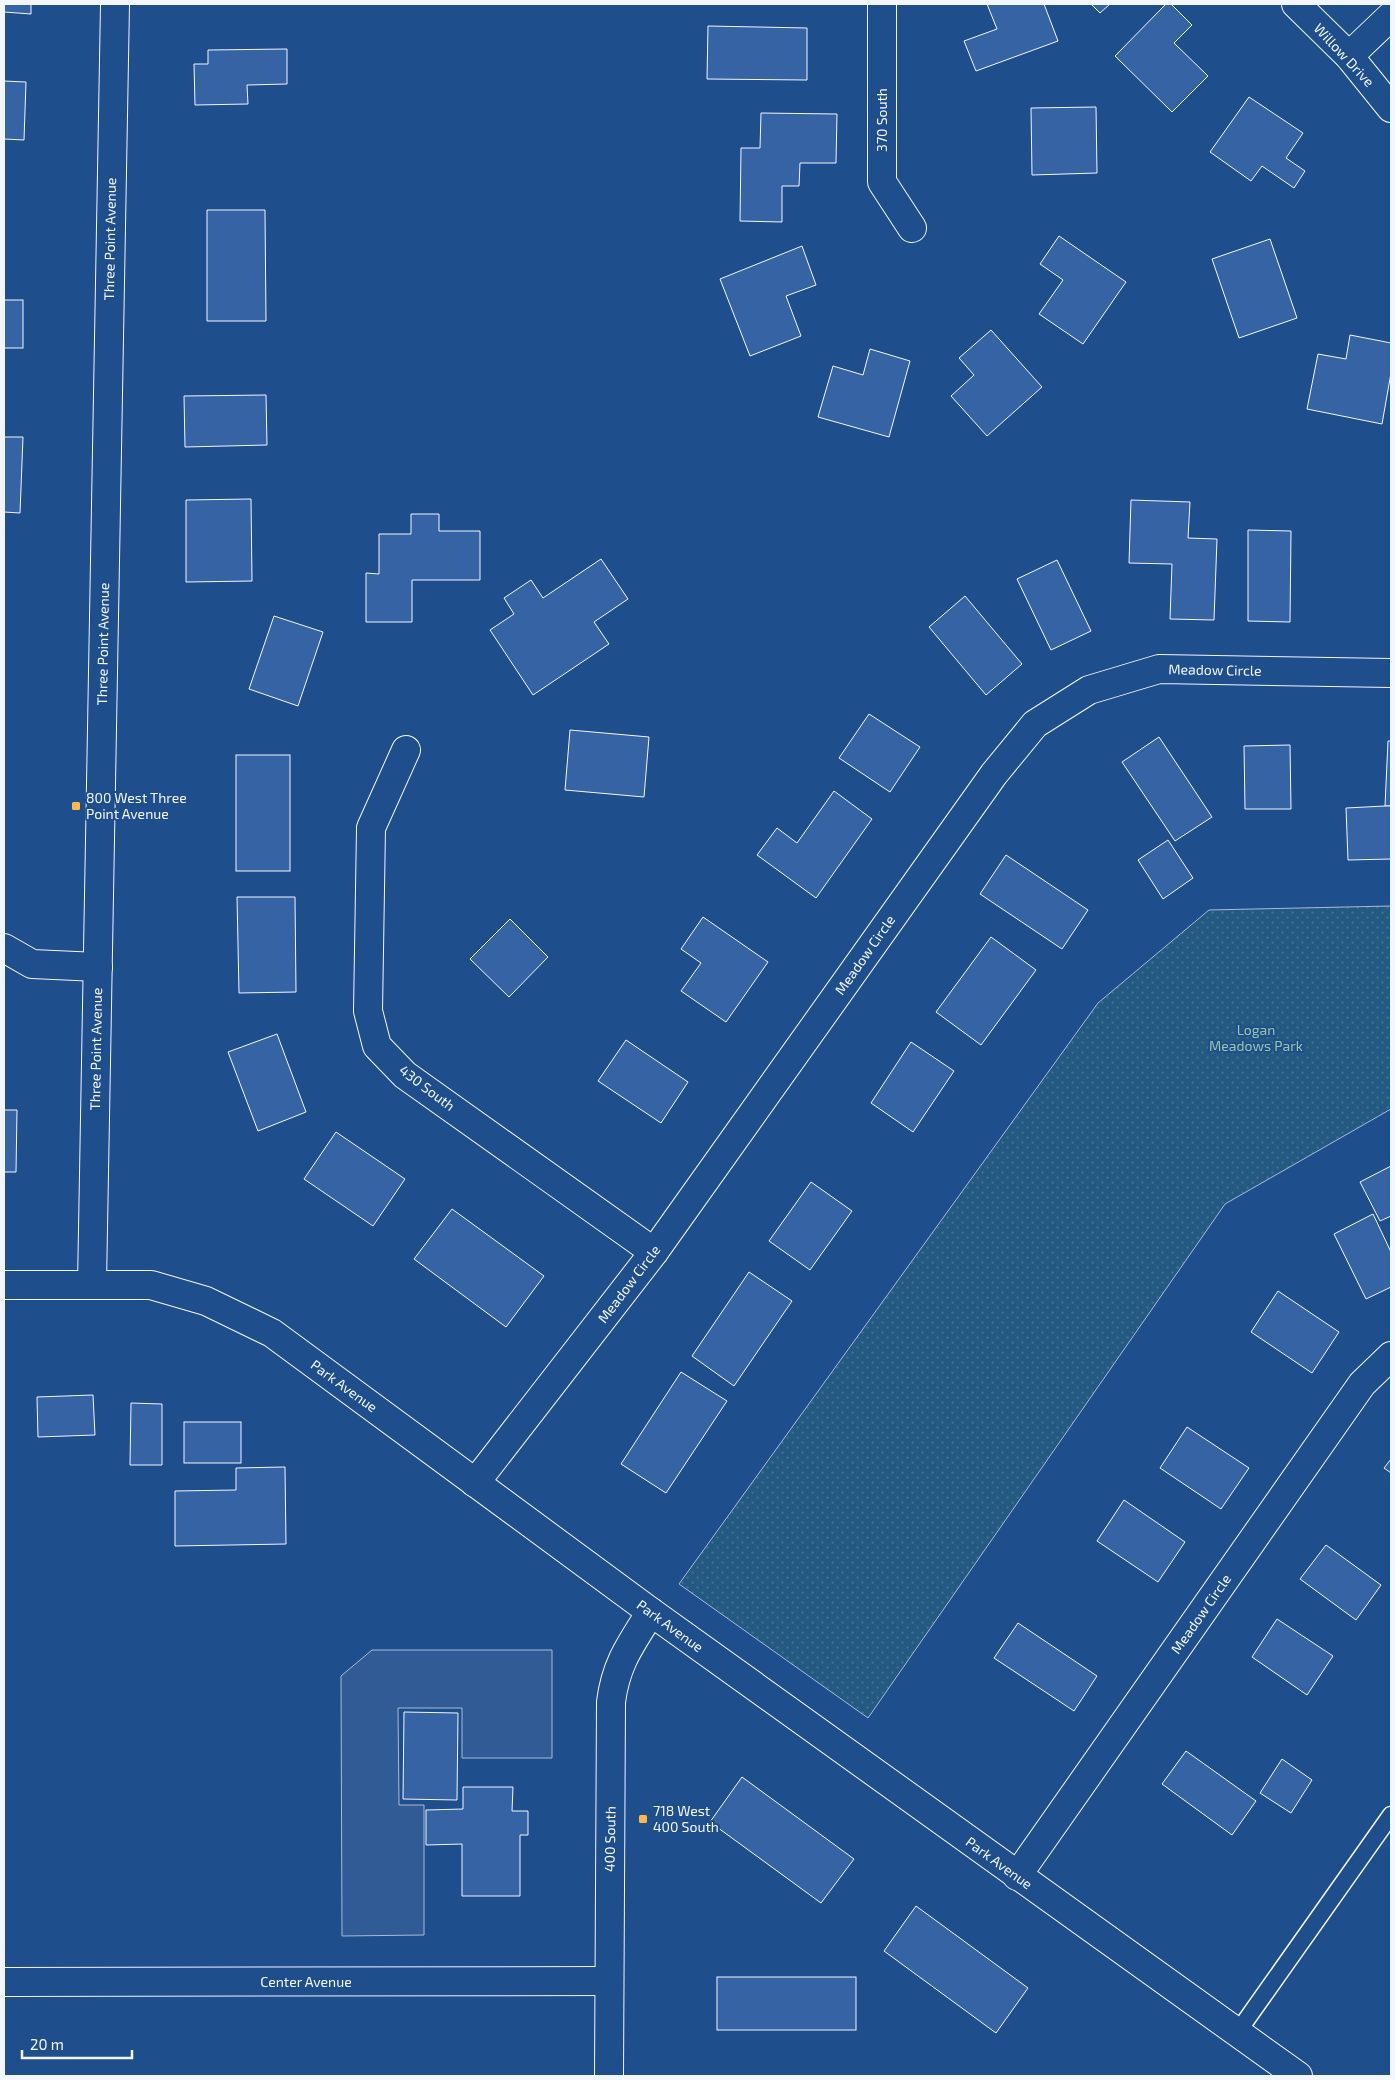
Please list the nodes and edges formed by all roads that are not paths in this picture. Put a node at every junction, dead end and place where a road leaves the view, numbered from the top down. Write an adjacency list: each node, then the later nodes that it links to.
1 (115, 4): 11 (street, Three Point Avenue)
2 (882, 4): 7 (street, 370 South)
3 (1296, 4): 5 (street, Willow Drive)
4 (1391, 16): 5 (street)
5 (1349, 56): 6 (street, Willow Drive)
6 (1391, 108)
7 (912, 228)
8 (1391, 673): 12 (street, Meadow Circle)
9 (406, 750): 12 (street, 430 South)
10 (4, 948): 11 (street)
11 (98, 967): 14 (street, Three Point Avenue)
12 (654, 1252): 16 (street, Meadow Circle)
13 (4, 1284): 14 (street, Park Avenue)
14 (92, 1285): 16 (street, Park Avenue)
15 (1391, 1356): 19 (street, Meadow Circle)
16 (475, 1483): 17 (street, Park Avenue)
17 (651, 1612): 19 (street, Park Avenue); 20 (street, 400 South)
18 (1391, 1815): 22 (lane)
19 (1017, 1876): 22 (street, Park Avenue)
20 (609, 1981): 21 (street, Center Avenue); 23 (street, 400 South)
21 (4, 1982)
22 (1237, 2033): 24 (street, Park Avenue)
23 (609, 2076)
24 (1298, 2076)

